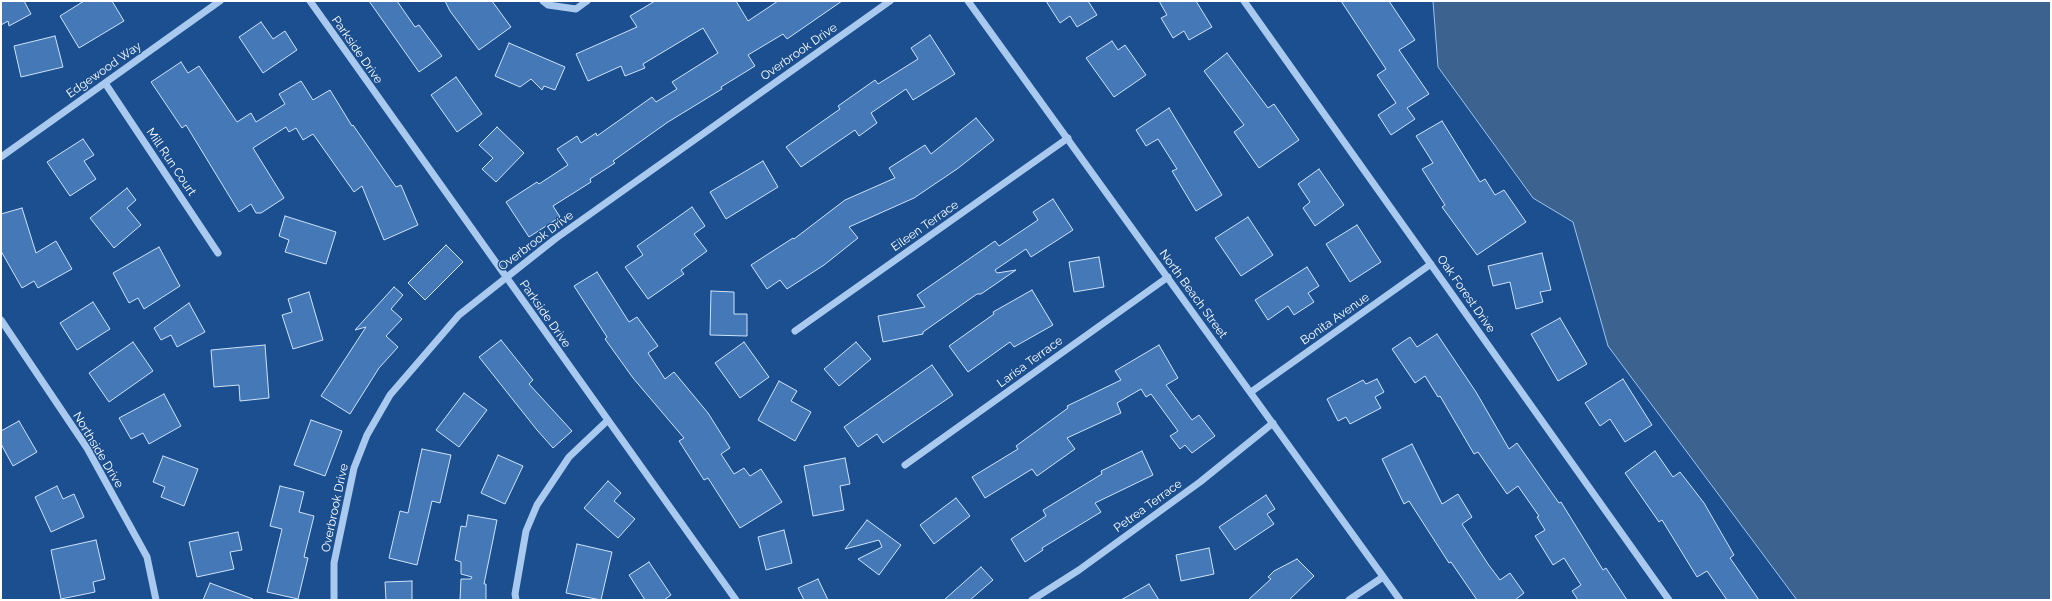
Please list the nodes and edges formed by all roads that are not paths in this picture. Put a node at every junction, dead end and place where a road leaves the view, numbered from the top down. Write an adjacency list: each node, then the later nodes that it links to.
1 (220, 1): 8 (street, Edgewood Way)
2 (310, 1): 14 (street, Parkside Drive)
3 (543, 1): 4 (street)
4 (587, 1)
5 (890, 1): 14 (street, Overbrook Drive)
6 (968, 1): 9 (street, North Beach Street)
7 (1244, 1): 12 (street, Oak Forest Drive)
8 (105, 83): 10 (street, Edgewood Way); 11 (street, Mill Run Court)
9 (1068, 138): 13 (street, North Beach Street); 16 (street, Eileen Terrace)
10 (1, 157)
11 (218, 253)
12 (1432, 264): 17 (street, Bonita Avenue); 29 (street, Oak Forest Drive)
13 (1168, 277): 17 (street, North Beach Street); 20 (street, Larisa Terrace)
14 (506, 278): 18 (street, Parkside Drive); 23 (street, Overbrook Drive)
15 (1, 320): 22 (street, Northside Drive)
16 (795, 331)
17 (1251, 392): 19 (street, North Beach Street)
18 (607, 421): 24 (street); 25 (street, Parkside Drive)
19 (1273, 423): 21 (street, North Beach Street); 26 (street, Petrea Terrace)
20 (905, 465)
21 (1383, 577): 27 (street); 28 (street, North Beach Street)
22 (156, 600)
23 (334, 600)
24 (516, 600)
25 (736, 600)
26 (1032, 600)
27 (1349, 600)
28 (1400, 600)
29 (1670, 600)

